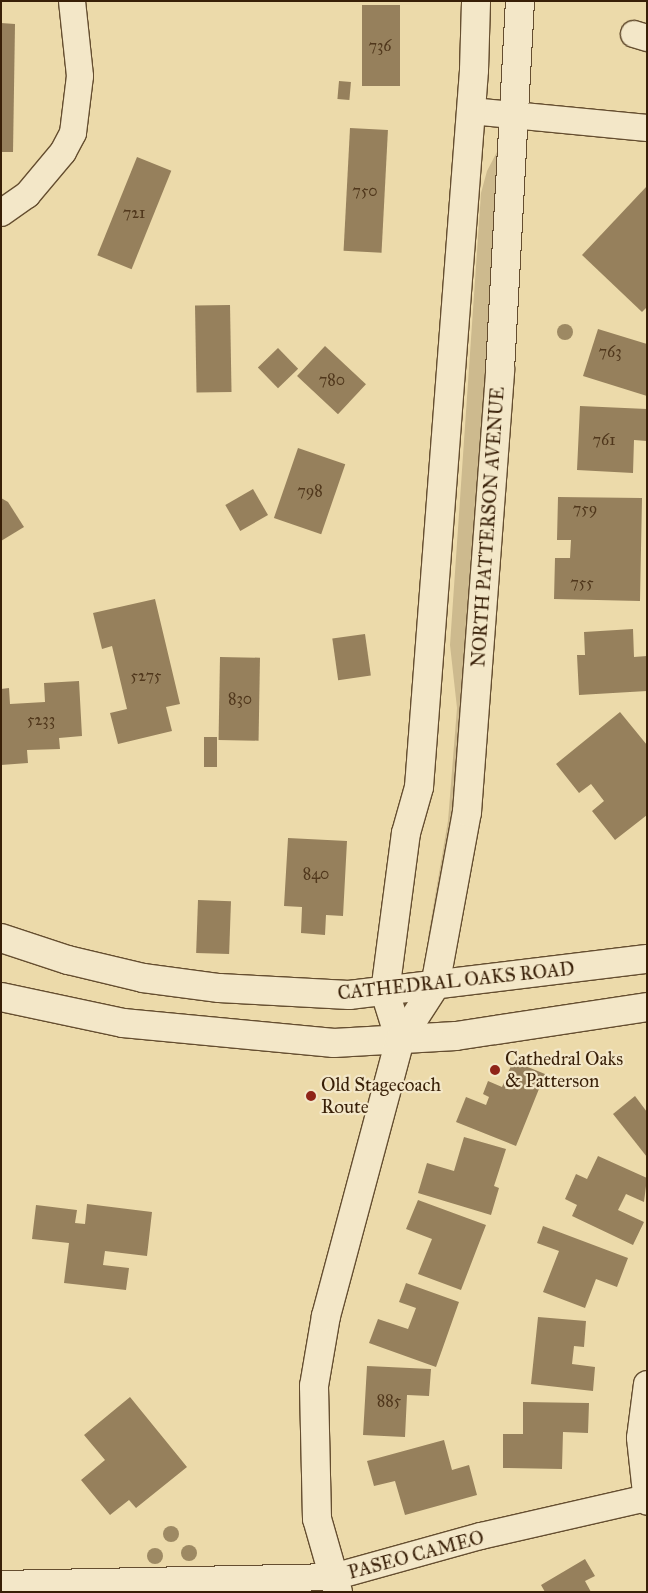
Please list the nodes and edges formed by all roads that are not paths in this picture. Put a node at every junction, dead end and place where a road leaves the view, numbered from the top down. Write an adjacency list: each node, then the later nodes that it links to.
1 (72, 1): 7 (street)
2 (476, 1): 4 (main road)
3 (520, 1): 5 (main road, NORTH PATTERSON AVENUE)
4 (471, 111): 5 (street); 11 (main road)
5 (516, 115): 6 (street); 10 (main road, NORTH PATTERSON AVENUE)
6 (647, 128)
7 (1, 213)
8 (1, 938): 11 (main road, CATHEDRAL OAKS ROAD)
9 (647, 960): 10 (main road, CATHEDRAL OAKS ROAD)
10 (435, 986): 11 (main road, CATHEDRAL OAKS ROAD); 14 (main road, NORTH PATTERSON AVENUE)
11 (385, 992): 14 (main road)
12 (1, 997): 14 (main road)
13 (647, 1007): 14 (main road)
14 (400, 1040): 18 (main road, NORTH PATTERSON AVENUE)
15 (647, 1384): 16 (street)
16 (646, 1500): 18 (street, PASEO CAMEO)
17 (1, 1584): 18 (street, PASEO CAMEO)
18 (335, 1584)

